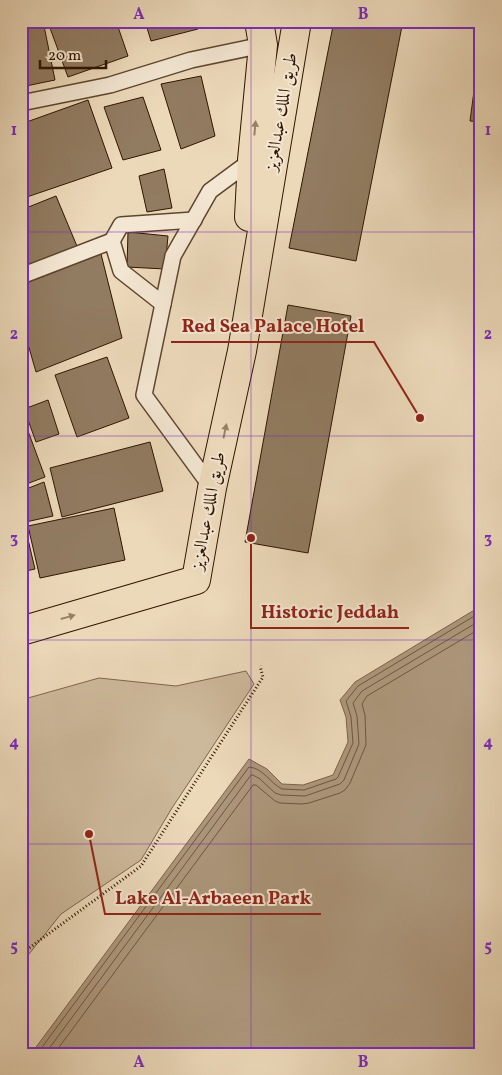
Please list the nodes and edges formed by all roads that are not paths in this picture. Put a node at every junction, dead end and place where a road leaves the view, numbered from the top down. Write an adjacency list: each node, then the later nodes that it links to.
1 (297, 21): 9 (main road, طريق الملك عبدالعزيز)
2 (261, 33): 3 (street); 4 (main road, طريق الملك عبدالعزيز, one-way to 2)
3 (21, 104)
4 (252, 160): 5 (street); 9 (main road, طريق الملك عبدالعزيز)
5 (194, 220): 6 (street); 8 (street)
6 (112, 242): 7 (street); 8 (street)
7 (21, 276)
8 (163, 304): 10 (street)
9 (242, 351): 10 (main road, طريق الملك عبدالعزيز, one-way to 9)
10 (212, 488): 11 (main road, طريق الملك عبدالعزيز, one-way to 10)
11 (21, 630)

